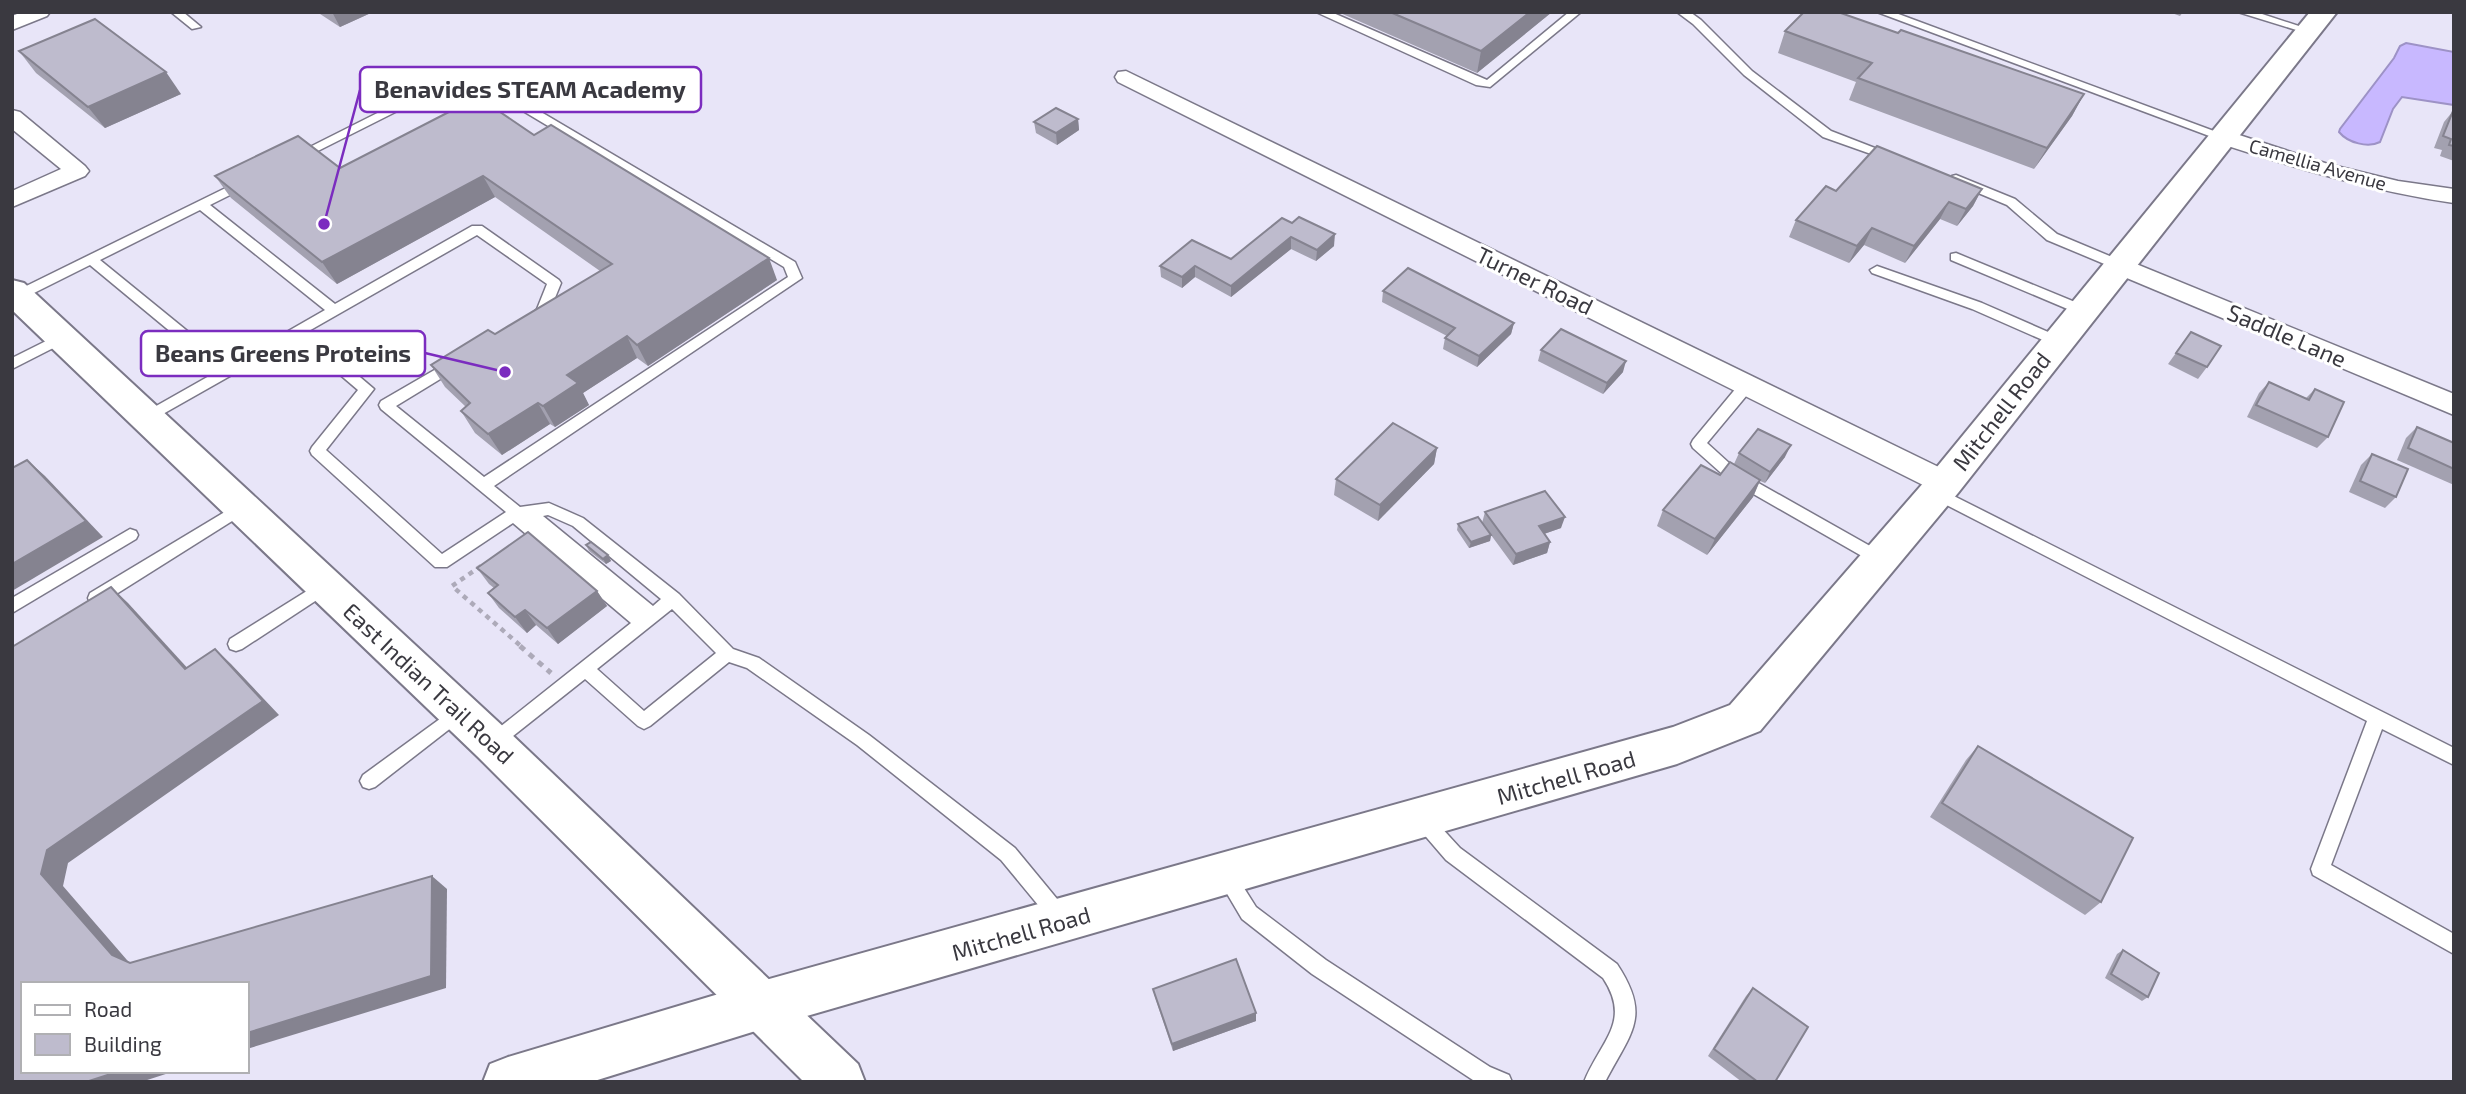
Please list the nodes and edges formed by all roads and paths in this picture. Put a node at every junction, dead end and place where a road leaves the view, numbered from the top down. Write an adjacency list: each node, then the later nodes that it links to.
1 (40, 12): 9 (street)
2 (176, 12): 10 (lane)
3 (1321, 12): 4 (lane)
4 (1576, 12)
5 (1682, 12): 14 (lane)
6 (1882, 12): 13 (lane)
7 (2243, 12): 8 (lane)
8 (2317, 22): 13 (street, Mitchell Road)
9 (12, 24)
10 (196, 27)
11 (1126, 77): 34 (street, Turner Road)
12 (12, 117): 19 (street)
13 (2224, 136): 18 (street, Camellia Avenue); 23 (street, Mitchell Road)
14 (1900, 160)
15 (286, 162): 39 (lane)
16 (262, 174): 20 (lane)
17 (1949, 177): 23 (lane)
18 (2454, 196)
19 (12, 201)
20 (201, 204): 22 (lane); 26 (lane)
21 (1956, 257): 28 (lane)
22 (91, 259): 25 (lane); 33 (lane)
23 (2119, 265): 28 (street, Mitchell Road); 37 (street, Saddle Lane)
24 (1877, 270): 28 (lane)
25 (15, 293): 30 (street, East Indian Trail Road)
26 (335, 311): 27 (lane); 29 (lane)
27 (520, 326)
28 (2069, 326): 40 (street, Mitchell Road)
29 (298, 332): 33 (lane); 35 (lane)
30 (62, 338): 32 (lane); 38 (street, East Indian Trail Road)
31 (463, 359): 36 (lane)
32 (12, 364)
33 (228, 372): 38 (lane)
34 (1747, 385): 40 (street, Turner Road); 44 (lane)
35 (367, 389): 36 (lane); 42 (lane)
36 (386, 405): 39 (lane)
37 (2454, 405)
38 (147, 418): 41 (street, East Indian Trail Road)
39 (484, 485): 42 (lane)
40 (1940, 488): 44 (street, Mitchell Road); 56 (lane)
41 (243, 508): 46 (street, East Indian Trail Road); 48 (lane)
42 (519, 513): 47 (lane); 50 (lane)
43 (130, 534): 49 (lane)
44 (1880, 559): 60 (street, Mitchell Road)
45 (483, 565): 53 (path)
46 (326, 585): 51 (lane); 55 (street, East Indian Trail Road)
47 (673, 599): 50 (lane); 52 (lane)
48 (86, 605)
49 (12, 606)
50 (648, 619): 54 (lane)
51 (236, 643)
52 (727, 654): 54 (lane); 62 (lane)
53 (561, 666)
54 (586, 669): 57 (lane)
55 (459, 712): 57 (street, East Indian Trail Road); 59 (lane)
56 (2377, 718): 58 (lane); 63 (lane)
57 (492, 743): 64 (street, East Indian Trail Road)
58 (2454, 757)
59 (369, 781)
60 (1422, 818): 61 (street, Mitchell Road); 68 (lane)
61 (1225, 875): 62 (street, Mitchell Road); 67 (lane)
62 (1064, 921): 64 (street, Mitchell Road)
63 (2454, 944)
64 (762, 1005): 65 (street, Mitchell Road); 66 (street, East Indian Trail Road)
65 (508, 1082)
66 (839, 1082)
67 (1502, 1082)
68 (1594, 1082)

